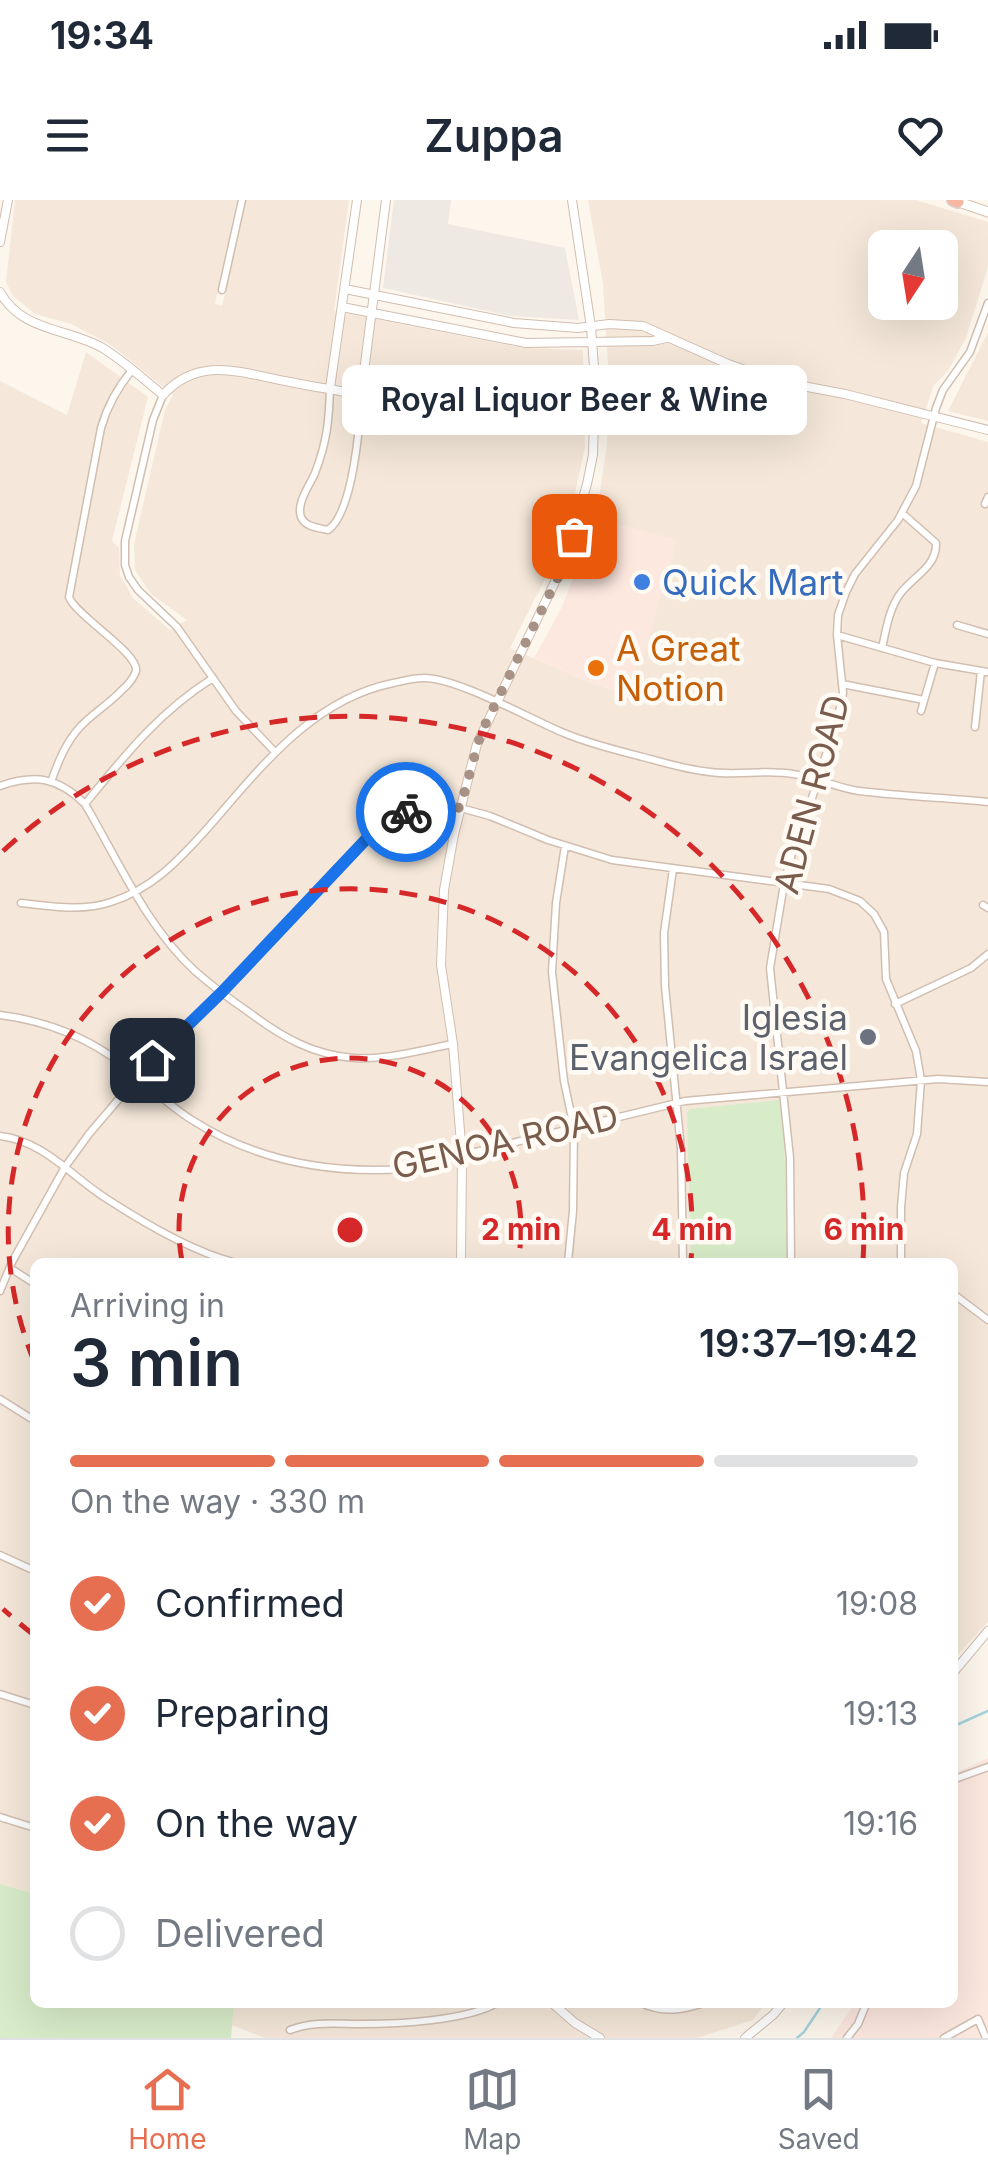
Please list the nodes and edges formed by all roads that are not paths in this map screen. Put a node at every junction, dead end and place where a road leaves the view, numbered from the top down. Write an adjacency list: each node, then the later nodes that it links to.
1 (8, 200): 9 (street)
2 (232, 200): 6 (street)
3 (357, 200): 10 (street)
4 (386, 200): 12 (street)
5 (572, 200): 18 (street)
6 (242, 201): 11 (street)
7 (954, 201): 8 (main road)
8 (988, 212)
9 (0, 242)
10 (345, 289): 12 (street); 15 (street)
11 (222, 290)
12 (376, 295): 16 (street); 17 (street)
13 (2, 297): 22 (street)
14 (988, 303): 26 (street, ADEN ROAD)
15 (342, 307): 16 (street); 23 (street)
16 (373, 314): 19 (street); 25 (street)
17 (488, 318): 18 (street); 19 (street)
18 (591, 327): 20 (street); 21 (street)
19 (484, 335): 21 (street)
20 (666, 338): 21 (street); 26 (street)
21 (592, 344): 38 (street)
22 (132, 370): 24 (street); 43 (street)
23 (330, 388): 24 (street); 25 (street); 25 (street)
24 (163, 395): 35 (street)
25 (362, 395)
26 (934, 416): 27 (street); 28 (street, ADEN ROAD)
27 (988, 430)
28 (902, 513): 31 (street, ADEN ROAD); 32 (street)
29 (957, 625): 30 (street)
30 (988, 634)
31 (837, 635): 32 (street); 36 (street, ADEN ROAD)
32 (882, 648): 33 (street)
33 (935, 662): 34 (street); 37 (street)
34 (985, 672): 40 (street)
35 (214, 678): 41 (street); 46 (street)
36 (842, 684): 37 (street); 42 (street, ADEN ROAD)
37 (924, 700): 39 (street)
38 (496, 702): 41 (street); 42 (street); 47 (street)
39 (921, 711)
40 (975, 727)
41 (274, 752): 51 (street)
42 (818, 780): 45 (street); 50 (street, ADEN ROAD)
43 (51, 782): 44 (street); 46 (street)
44 (0, 786)
45 (988, 802)
46 (85, 804): 51 (street)
47 (460, 808): 48 (street); 54 (street); 57 (street)
48 (565, 846): 49 (street); 63 (street)
49 (673, 868): 50 (street); 62 (street)
50 (784, 884): 55 (street); 61 (street, ADEN ROAD)
51 (136, 892): 52 (street); 54 (street)
52 (20, 903)
53 (988, 954): 55 (street)
54 (222, 992): 57 (street); 58 (street)
55 (896, 1004): 59 (street)
56 (0, 1014): 58 (street, GENOA ROAD)
57 (453, 1044): 65 (street)
58 (137, 1077): 65 (street, GENOA ROAD); 66 (street)
59 (921, 1080): 60 (street, GENOA ROAD); 61 (street, GENOA ROAD); 72 (street)
60 (988, 1082)
61 (784, 1093): 62 (street, GENOA ROAD); 71 (street, ADEN ROAD)
62 (676, 1103): 63 (street, GENOA ROAD); 70 (street)
63 (574, 1128): 65 (street, GENOA ROAD); 69 (street)
64 (0, 1136): 66 (street)
65 (462, 1156): 68 (street)
66 (65, 1167): 67 (street); 73 (street)
67 (222, 1258)
68 (461, 1258)
69 (568, 1258)
70 (683, 1258)
71 (790, 1258)
72 (902, 1258)
73 (10, 1268): 74 (street); 75 (street)
74 (30, 1281)
75 (0, 1291)
76 (958, 1298): 77 (street)
77 (988, 1320)
78 (0, 1399): 79 (street)
79 (30, 1418)
80 (0, 1556): 81 (street)
81 (30, 1568)
82 (988, 1630): 83 (street)
83 (958, 1667)
84 (0, 1694): 85 (street)
85 (30, 1703)
86 (988, 1767): 87 (street)
87 (958, 1778)
88 (0, 1817): 89 (street)
89 (30, 1826)
90 (486, 2008): 96 (street)
91 (558, 2008): 97 (street)
92 (656, 2008): 93 (street)
93 (685, 2008)
94 (778, 2008): 98 (street)
95 (865, 2008): 99 (street)
96 (290, 2030)
97 (600, 2038)
98 (745, 2038)
99 (847, 2038)
100 (944, 2038): 101 (street)
101 (986, 2038)

